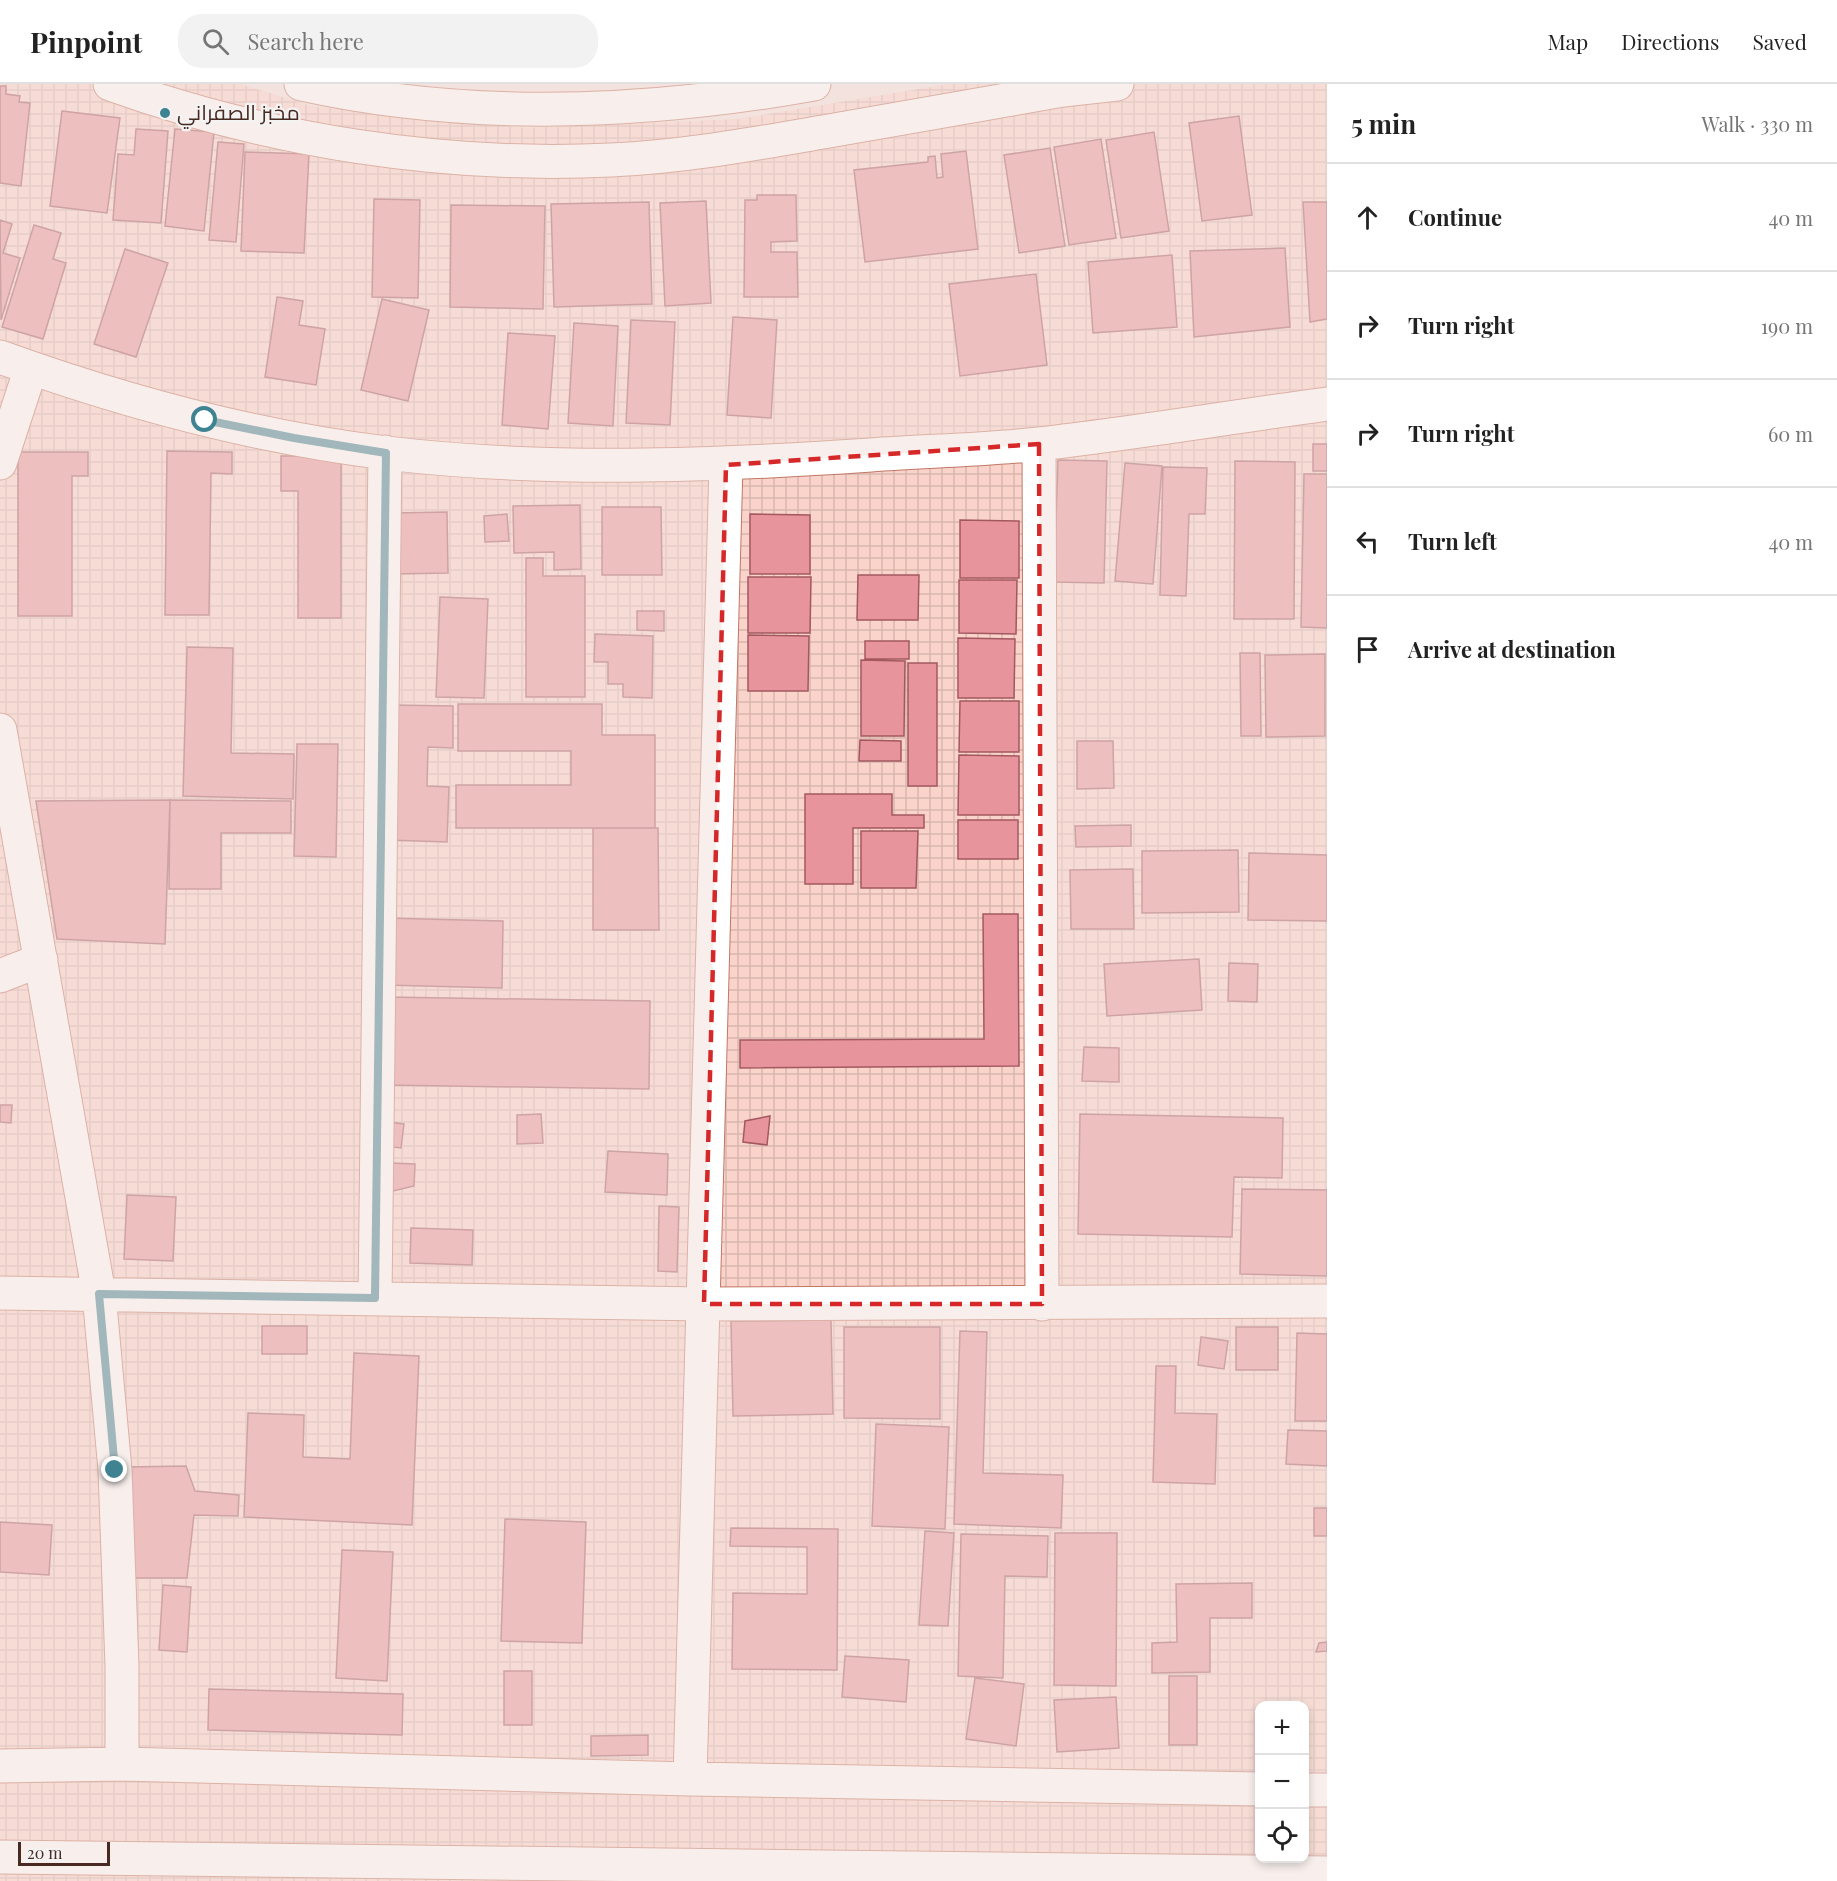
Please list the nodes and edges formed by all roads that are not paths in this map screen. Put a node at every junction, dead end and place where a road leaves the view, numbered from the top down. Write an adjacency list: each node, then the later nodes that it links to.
1 (110, 84): 5 (street)
2 (301, 84): 6 (street)
3 (814, 84): 7 (street)
4 (1117, 84): 5 (street)
5 (1063, 87)
6 (399, 93): 7 (street)
7 (547, 97)
8 (0, 357): 9 (street)
9 (31, 368): 12 (street); 13 (street)
10 (1327, 404): 11 (street)
11 (1039, 444): 14 (street); 23 (street)
12 (386, 453): 14 (street); 20 (street)
13 (0, 463)
14 (726, 465): 22 (street)
15 (0, 730): 16 (street)
16 (41, 960): 17 (street); 19 (street)
17 (0, 976)
18 (0, 1293): 19 (street)
19 (99, 1294): 20 (street); 24 (street)
20 (375, 1298): 22 (street)
21 (1327, 1301): 23 (street)
22 (704, 1304): 23 (street); 26 (street)
23 (1042, 1304)
24 (122, 1764): 25 (street); 26 (street)
25 (0, 1766)
26 (690, 1779): 27 (street)
27 (1255, 1789)
28 (1309, 1790): 29 (street)
29 (1327, 1790)
30 (0, 1857): 31 (street)
31 (1327, 1873)

